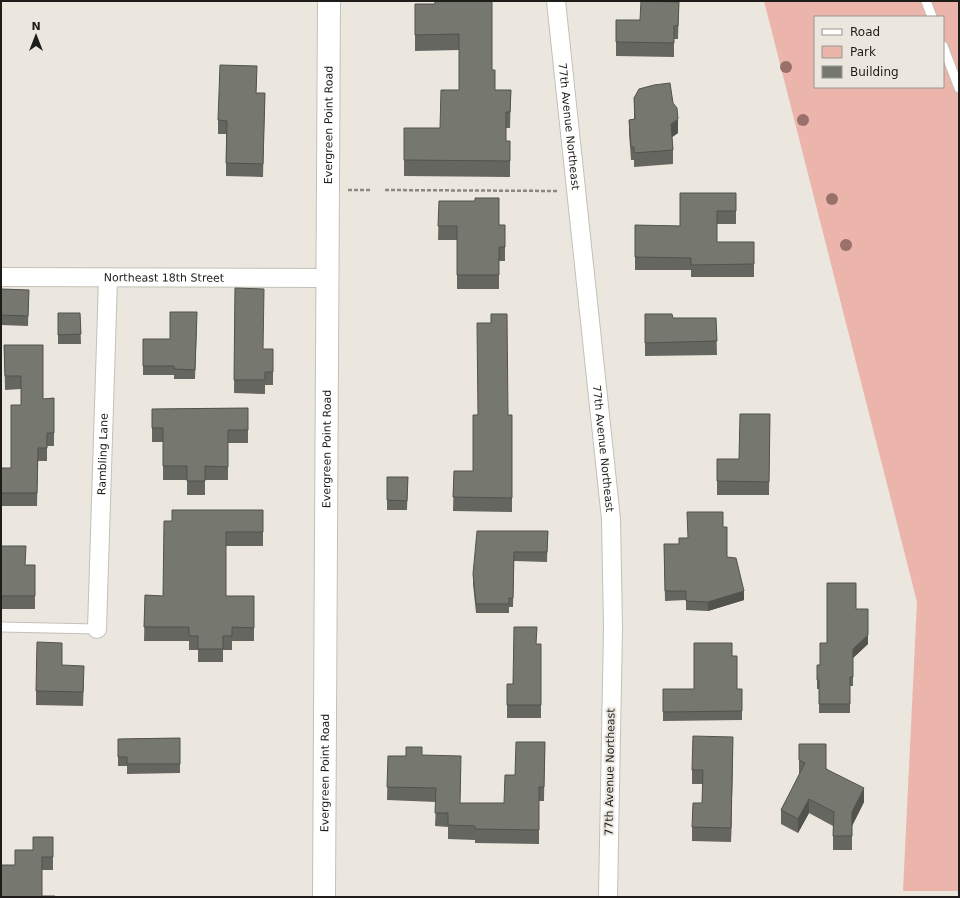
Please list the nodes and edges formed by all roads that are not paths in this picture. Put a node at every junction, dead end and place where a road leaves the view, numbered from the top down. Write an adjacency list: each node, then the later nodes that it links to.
1 (329, 1): 8 (street, Evergreen Point Road)
2 (556, 1): 13 (street, 77th Avenue Northeast)
3 (926, 1): 4 (lane)
4 (932, 16)
5 (944, 49): 6 (lane)
6 (959, 88)
7 (1, 277): 9 (street, Northeast 18th Street)
8 (326, 278): 9 (street, Northeast 18th Street); 12 (street, Evergreen Point Road)
9 (108, 279): 11 (street, Rambling Lane)
10 (1, 627): 11 (lane)
11 (97, 629)
12 (324, 897)
13 (608, 897)

